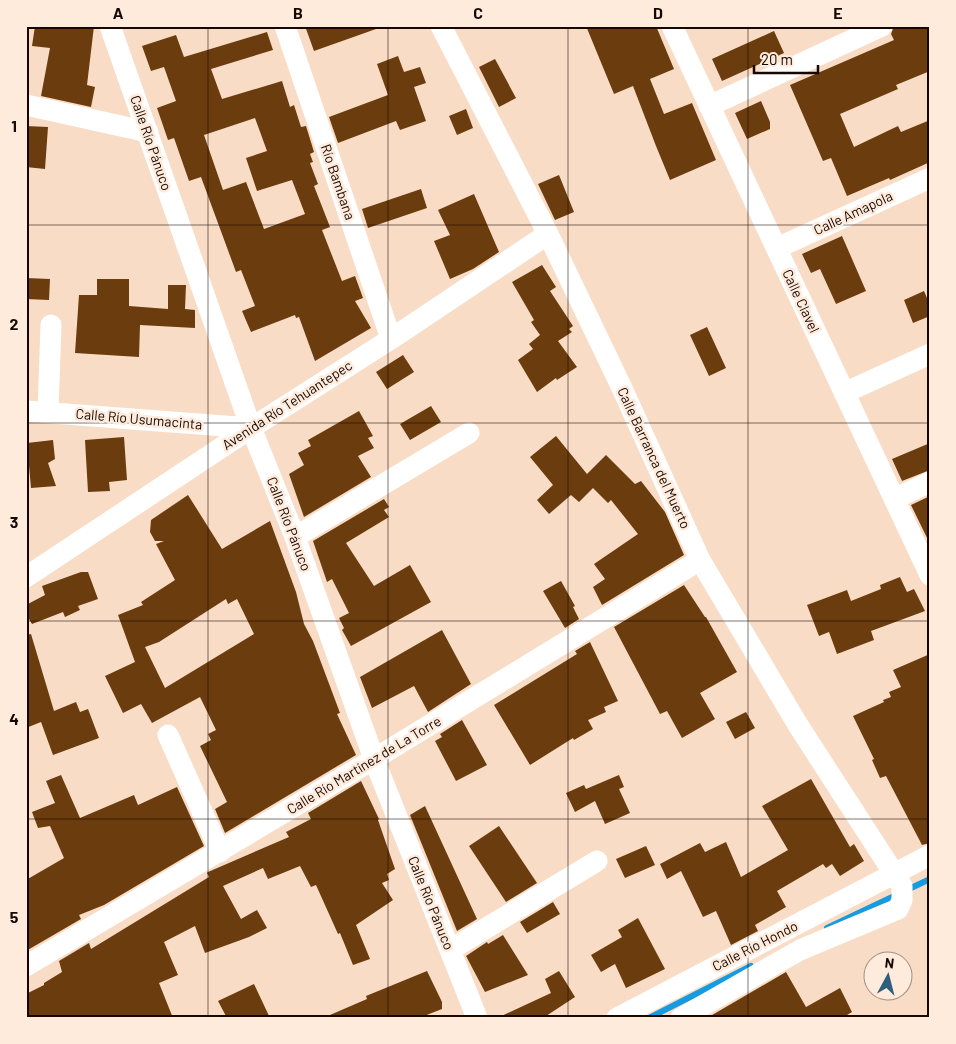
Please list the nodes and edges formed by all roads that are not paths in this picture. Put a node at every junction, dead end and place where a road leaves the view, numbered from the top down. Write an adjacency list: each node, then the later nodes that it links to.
1 (110, 26): 8 (street, Calle Río Pánuco)
2 (285, 26): 13 (street, Río Bambana)
3 (441, 26): 10 (street, Calle Barranca del Muerto)
4 (672, 26): 7 (street, Calle Clavel)
5 (882, 26): 7 (street)
6 (26, 105): 8 (street)
7 (710, 106): 11 (street, Calle Clavel)
8 (148, 132): 18 (street, Calle Río Pánuco)
9 (930, 178): 11 (street, Calle Amapola)
10 (548, 234): 13 (street, Avenida Río Tehuantepec); 23 (street, Calle Barranca del Muerto)
11 (776, 248): 15 (street, Calle Clavel)
12 (51, 324): 17 (street)
13 (391, 339): 18 (street, Avenida Río Tehuantepec)
14 (930, 354): 15 (street)
15 (844, 393): 21 (street, Calle Clavel)
16 (26, 410): 17 (street, Calle Río Usumacinta)
17 (48, 411): 18 (street, Calle Río Usumacinta)
18 (251, 428): 22 (street, Calle Río Pánuco); 25 (street, Avenida Río Tehuantepec)
19 (469, 433): 22 (street)
20 (930, 482): 21 (street)
21 (894, 499): 24 (street, Calle Clavel)
22 (295, 537): 27 (street, Calle Río Pánuco)
23 (700, 560): 27 (street, Calle Río Martínez de La Torre); 31 (street, Calle Barranca del Muerto)
24 (930, 575)
25 (26, 577)
26 (168, 735): 28 (street)
27 (374, 759): 28 (street, Calle Río Martínez de La Torre); 32 (street, Calle Río Pánuco)
28 (220, 852): 33 (street, Calle Río Martínez de La Torre)
29 (930, 855): 31 (street)
30 (597, 861): 32 (street)
31 (899, 887): 35 (street, Calle Río Hondo); 36 (street, Calle Río Hondo)
32 (450, 950): 34 (street, Calle Río Pánuco)
33 (26, 966)
34 (477, 1018)
35 (617, 1018)
36 (681, 1018)

